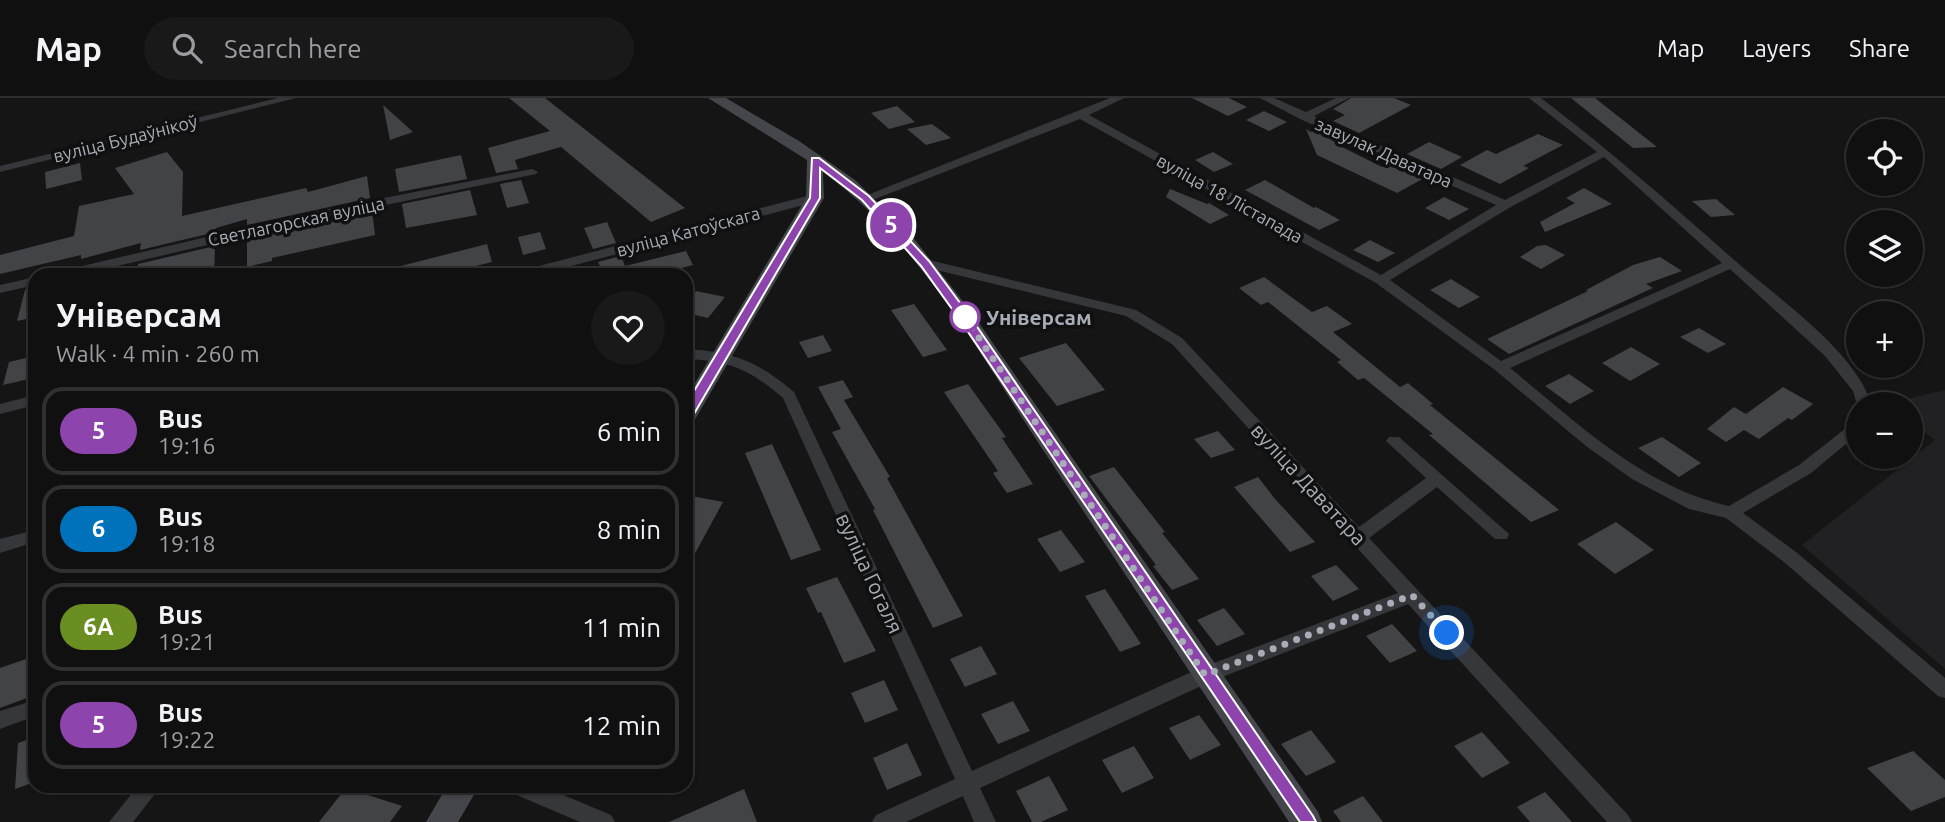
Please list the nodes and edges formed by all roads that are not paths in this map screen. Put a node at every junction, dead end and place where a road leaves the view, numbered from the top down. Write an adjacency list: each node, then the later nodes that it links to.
1 (291, 98): 11 (street, вуліца Будаўнікоў)
2 (715, 98): 10 (street)
3 (1119, 98): 7 (street)
4 (1265, 98): 8 (street, завулак Даватара)
5 (1344, 98): 8 (street)
6 (1534, 98): 9 (street)
7 (1080, 115): 14 (street); 20 (street, вуліца 18 Лістапада)
8 (1304, 117): 15 (street, завулак Даватара)
9 (1605, 152): 15 (street); 17 (street)
10 (815, 160): 13 (street); 14 (street)
11 (0, 169)
12 (532, 172): 18 (street, Светлагорская вуліца)
13 (815, 198): 19 (street, вуліца Катоўскага); 24 (street)
14 (866, 198): 16 (street)
15 (1504, 205): 20 (street)
16 (925, 263): 35 (street, вуліца Даватара); 39 (street)
17 (1731, 264): 25 (street); 26 (street)
18 (91, 268)
19 (548, 268)
20 (1381, 280): 25 (street, вуліца 18 Лістапада)
21 (28, 283): 22 (street)
22 (0, 289)
23 (693, 354): 24 (street, вуліца Гогаля)
24 (722, 355): 28 (street); 43 (street, вуліца Гогаля)
25 (1500, 367): 33 (street, вуліца 18 Лістапада)
26 (1863, 392)
27 (28, 402): 29 (street)
28 (693, 404)
29 (0, 409)
30 (1846, 436): 33 (street)
31 (1394, 441): 32 (street)
32 (1437, 478): 34 (street); 35 (street)
33 (1731, 513): 40 (street)
34 (1502, 534)
35 (1359, 537): 38 (street, вуліца Даватара)
36 (28, 538): 37 (street)
37 (0, 546)
38 (1412, 595): 39 (street); 53 (street, вуліца Даватара)
39 (1205, 675): 43 (street); 52 (street)
40 (1945, 690)
41 (28, 711): 42 (street)
42 (0, 720)
43 (966, 783): 50 (street); 51 (street, вуліца Гогаля)
44 (145, 793): 47 (street)
45 (460, 793): 48 (street)
46 (536, 793): 49 (street)
47 (120, 822)
48 (442, 822)
49 (604, 822)
50 (883, 822)
51 (985, 822)
52 (1307, 822)
53 (1621, 822)

